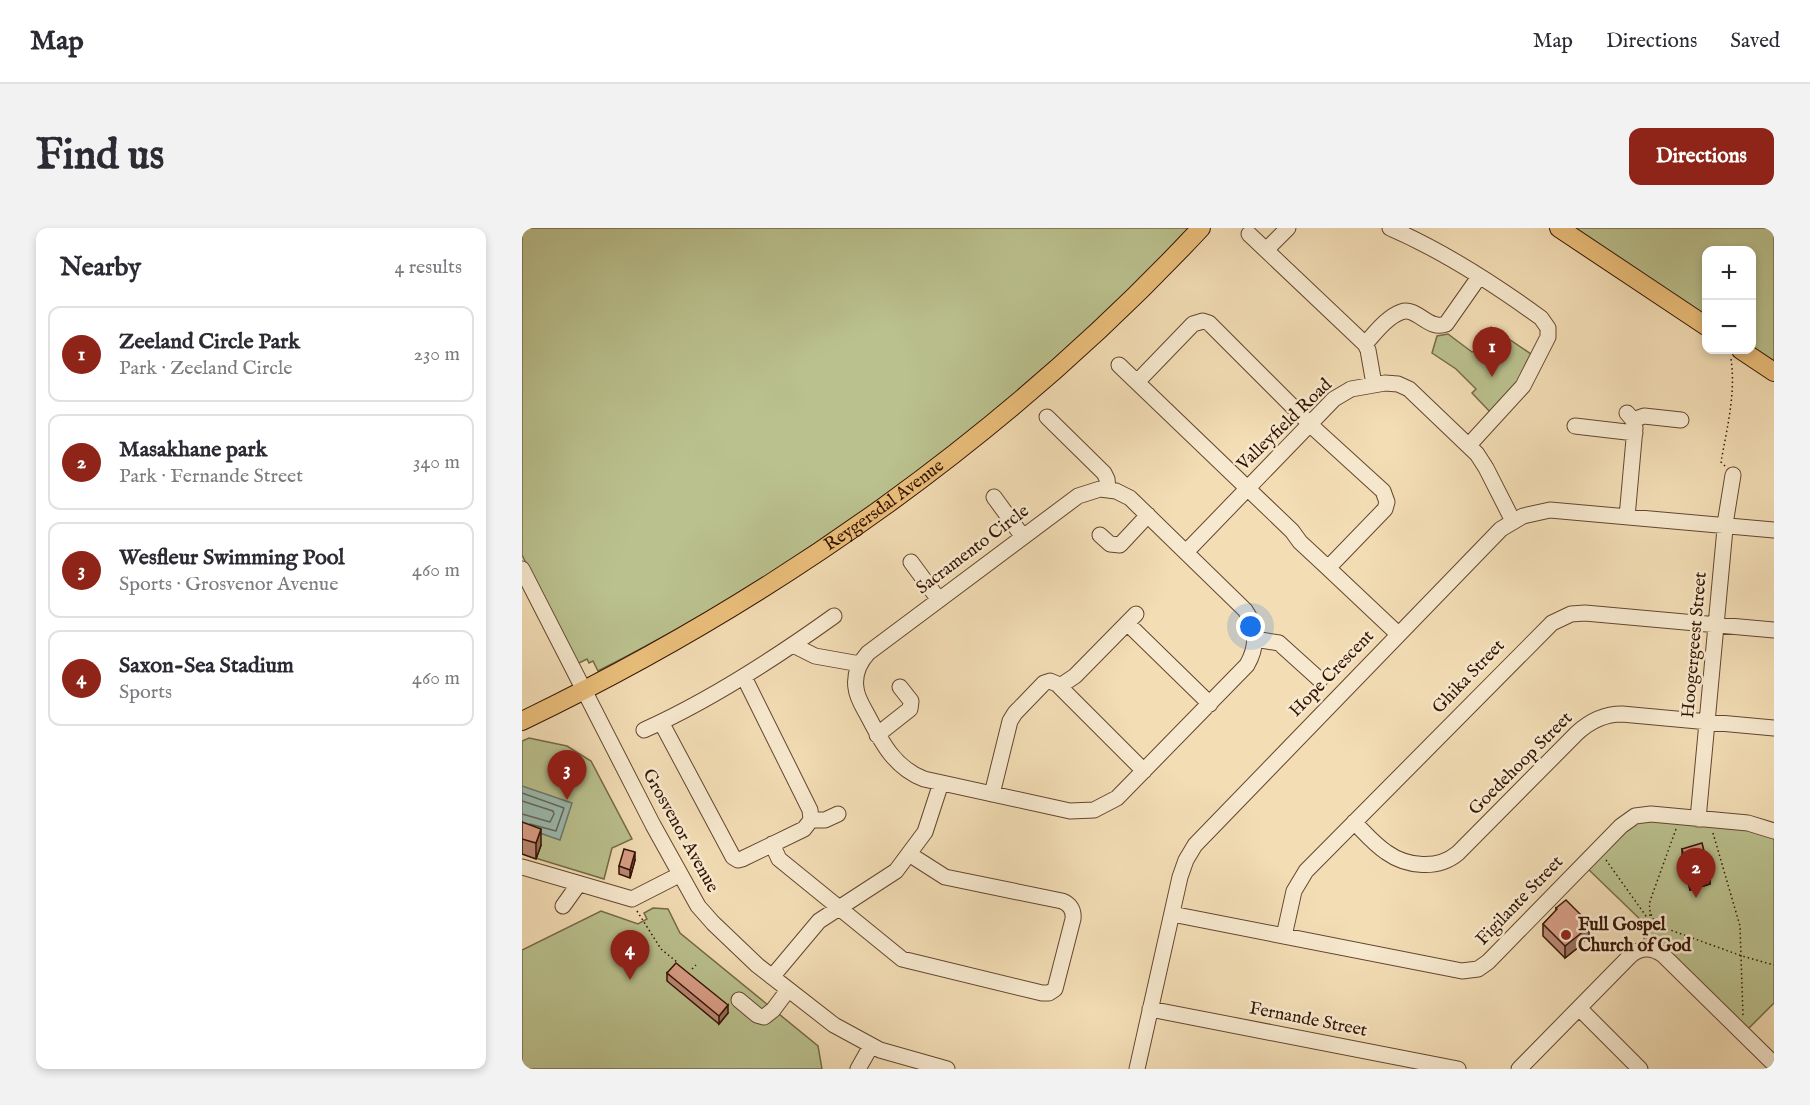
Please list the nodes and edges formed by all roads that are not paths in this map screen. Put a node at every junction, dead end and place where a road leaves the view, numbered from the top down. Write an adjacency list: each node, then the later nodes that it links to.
1 (1201, 228): 48 (main road, Reygersdal Avenue)
2 (1288, 228): 6 (street)
3 (1390, 228): 7 (street)
4 (1559, 228): 8 (main road)
5 (1249, 234): 6 (street)
6 (1266, 250): 9 (street)
7 (1479, 277): 9 (street); 20 (street)
8 (1702, 323)
9 (1365, 344): 14 (street)
10 (1736, 354): 12 (main road)
11 (1119, 365): 13 (street)
12 (1774, 372)
13 (1137, 382): 18 (street); 22 (street)
14 (1374, 384): 18 (street, Valleyfield Road); 20 (street, Valleyfield Road)
15 (1047, 417): 23 (street)
16 (1681, 420): 17 (street)
17 (1632, 422): 19 (street); 26 (street)
18 (1310, 424): 22 (street, Valleyfield Road); 34 (street)
19 (1575, 426)
20 (1469, 446): 27 (street, Valleyfield Road)
21 (1733, 475): 28 (street, Hoogergeest Street)
22 (1248, 488): 32 (street, Valleyfield Road); 34 (street)
23 (1107, 489): 25 (street); 31 (street, Sacramento Circle)
24 (994, 497): 31 (street)
25 (1148, 515): 30 (street); 32 (street)
26 (1627, 517): 27 (street, Hope Crescent); 28 (street, Hope Crescent)
27 (1513, 521): 40 (street, Hope Crescent)
28 (1725, 526): 29 (street, Hope Crescent); 38 (street, Hoogergeest Street)
29 (1774, 530)
30 (1100, 535)
31 (1023, 537): 36 (street, Sacramento Circle)
32 (1186, 552): 41 (street)
33 (911, 562): 36 (street)
34 (1328, 568): 40 (street)
35 (522, 569): 48 (street, Grosvenor Avenue)
36 (939, 600): 43 (street, Sacramento Circle)
37 (834, 616): 42 (street)
38 (1716, 625): 39 (street, Ghika Street); 52 (street, Hoogergeest Street); 62 (street, Ghika Street)
39 (1774, 630)
40 (1398, 634): 71 (street, Hope Crescent)
41 (1255, 639): 45 (street); 49 (street)
42 (793, 645): 43 (street); 44 (street)
43 (860, 664): 55 (street)
44 (744, 676): 51 (street); 61 (street)
45 (1320, 680)
46 (1060, 686): 49 (street); 56 (street); 58 (street)
47 (900, 687): 55 (street)
48 (584, 691): 50 (main road, Reygersdal Avenue); 67 (street, Grosvenor Avenue)
49 (1210, 704): 56 (street)
50 (522, 721)
51 (661, 722): 54 (street); 64 (street)
52 (1708, 722): 53 (street, Goedehoop Street); 60 (street, Hoogergeest Street); 62 (street, Goedehoop Street)
53 (1774, 728)
54 (644, 730)
55 (878, 735): 57 (street)
56 (1144, 771): 58 (street)
57 (940, 783): 58 (street); 65 (street)
58 (992, 794)
59 (838, 814): 61 (street)
60 (1704, 819): 63 (street, Figilante Street); 72 (street, Figilante Street)
61 (811, 820): 64 (street)
62 (1354, 822): 72 (street, Ghika Street)
63 (1774, 831)
64 (772, 844): 70 (street)
65 (909, 854): 70 (street); 70 (street)
66 (522, 867): 68 (street)
67 (679, 875): 68 (street); 73 (street, Grosvenor Avenue)
68 (578, 885): 69 (street)
69 (563, 906)
70 (838, 908): 73 (street)
71 (1172, 914): 72 (street, Figilante Street); 77 (street, Hope Crescent)
72 (1284, 936)
73 (772, 977): 74 (street, Grosvenor Avenue)
74 (788, 990): 75 (street); 78 (street, Grosvenor Avenue)
75 (739, 1000)
76 (1579, 1008): 79 (street); 84 (street); 85 (street)
77 (1150, 1009): 82 (street, Hope Crescent); 83 (street, Fernande Street)
78 (872, 1046): 80 (street); 81 (street, Grosvenor Avenue)
79 (1774, 1064)
80 (858, 1069)
81 (947, 1069)
82 (1137, 1069)
83 (1458, 1069)
84 (1519, 1069)
85 (1640, 1069)

